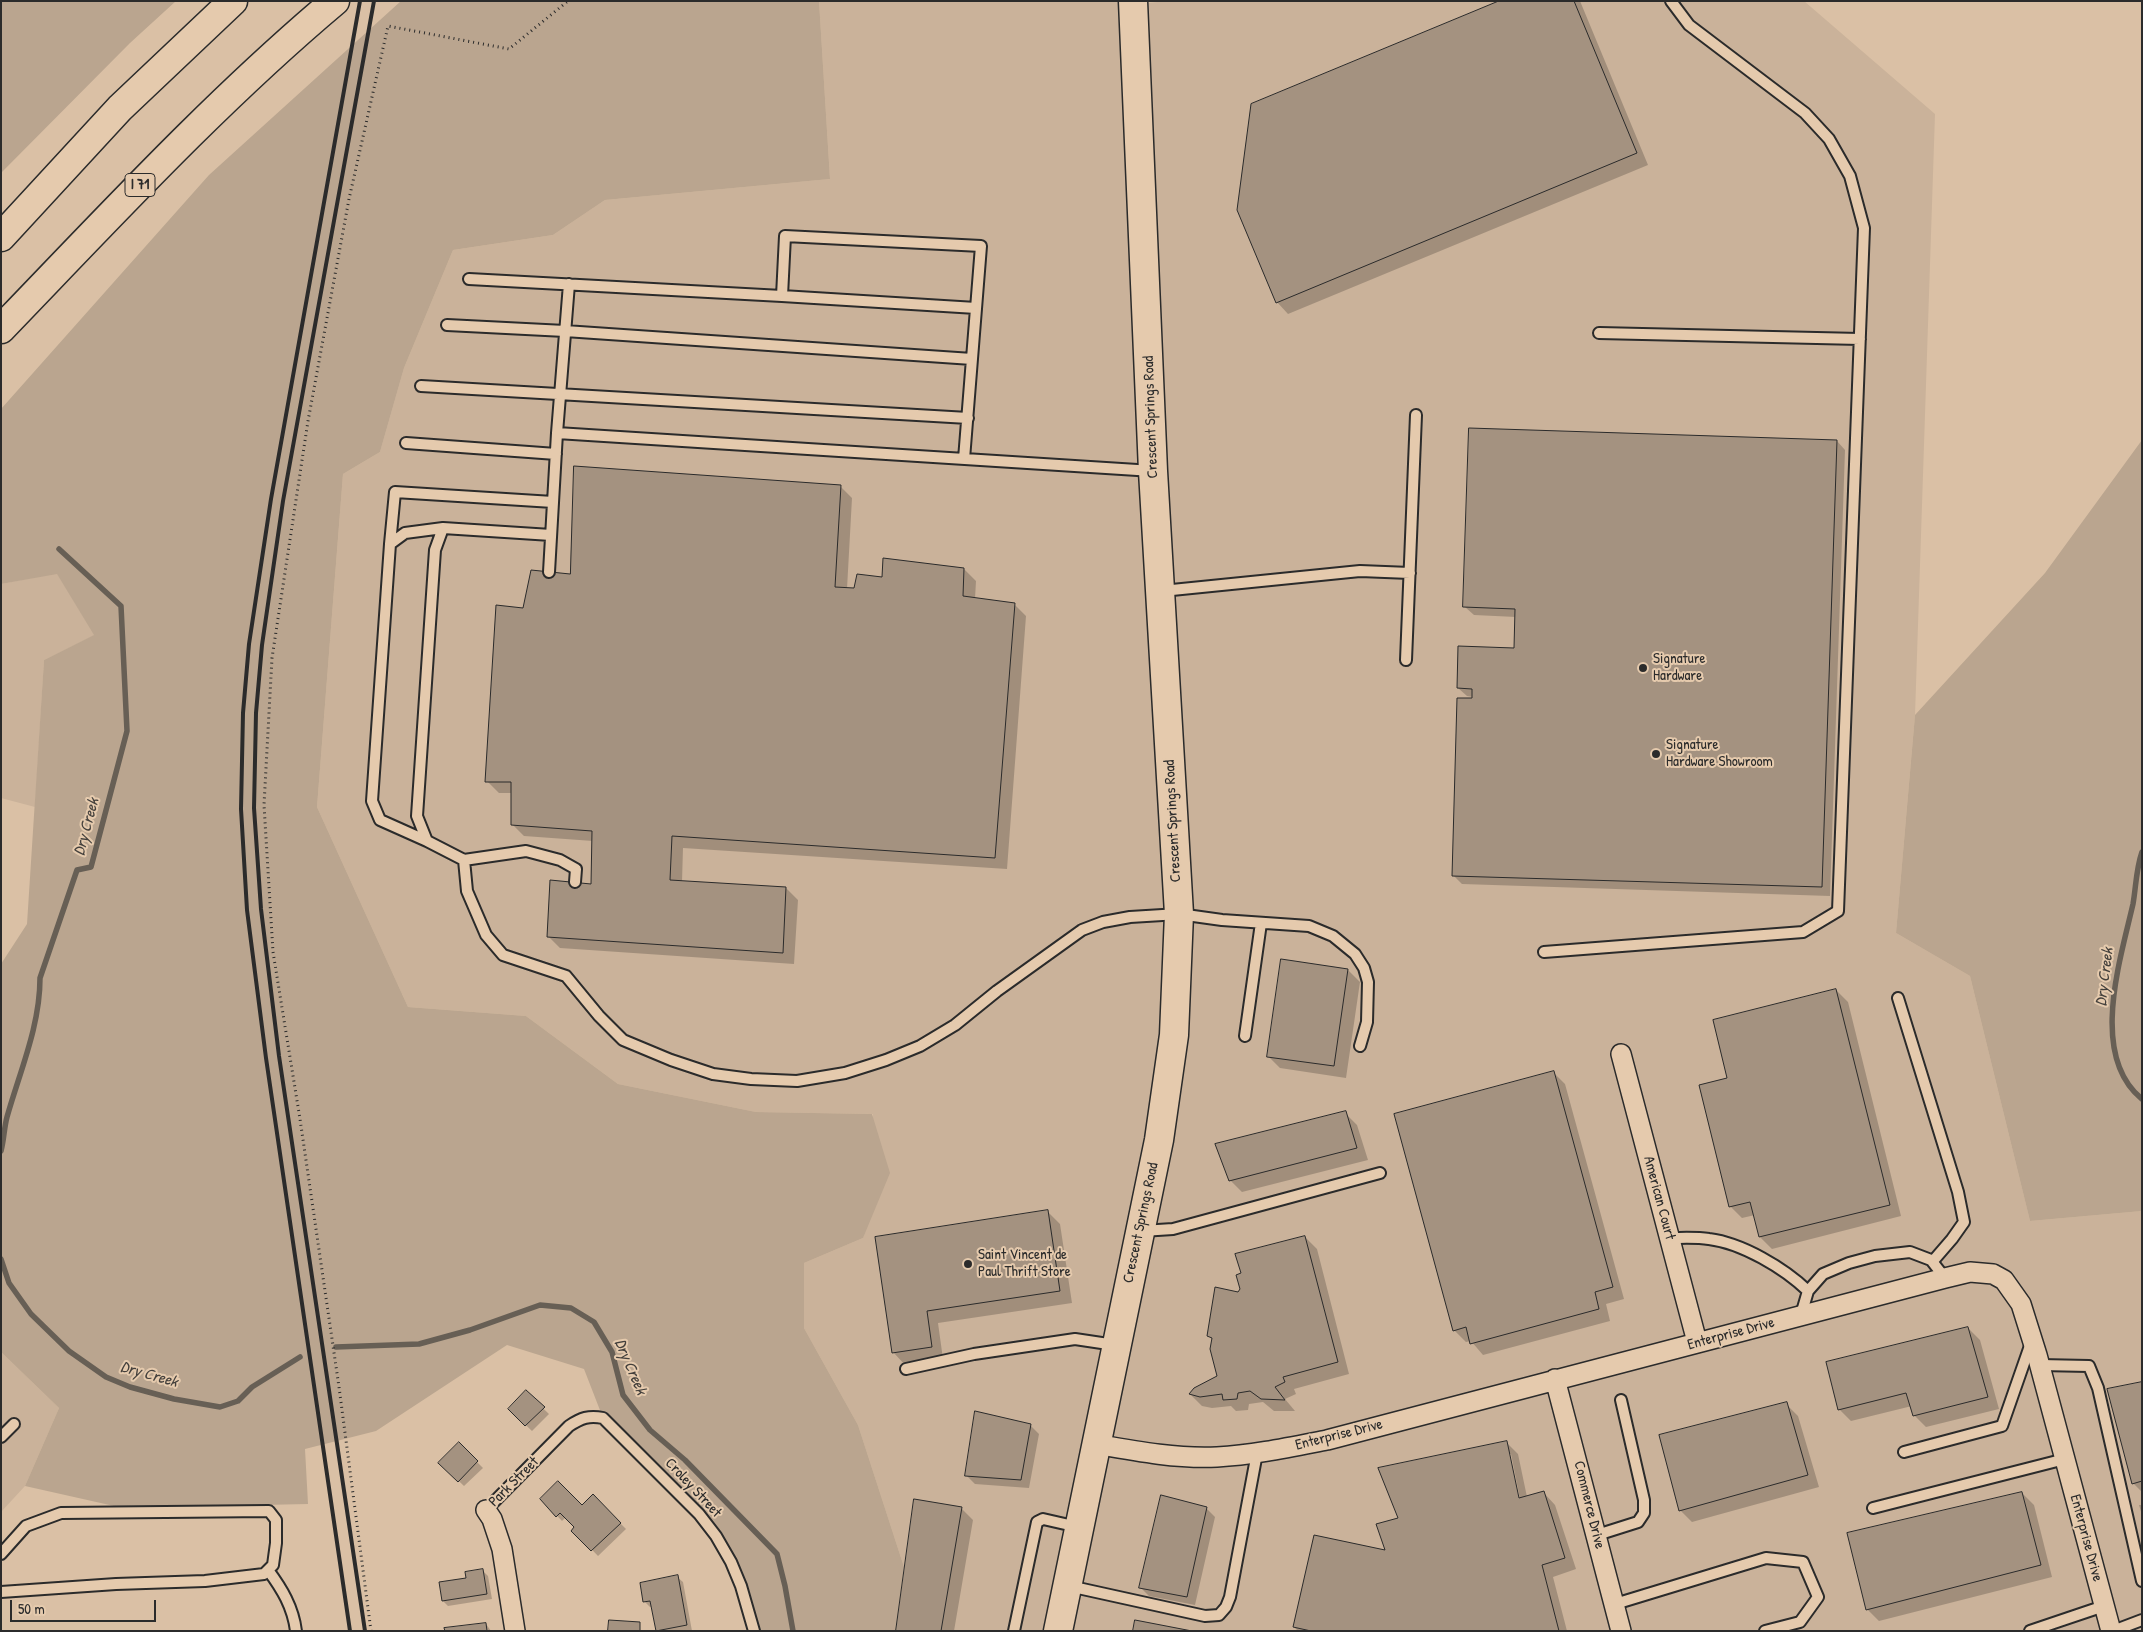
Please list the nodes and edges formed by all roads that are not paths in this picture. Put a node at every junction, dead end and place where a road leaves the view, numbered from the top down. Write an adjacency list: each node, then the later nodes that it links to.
1 (233, 1): 5 (main road)
2 (335, 1): 11 (main road, I 71)
3 (1671, 1): 14 (lane)
4 (1141, 3): 24 (main road, Crescent Springs Road)
5 (1, 237)
6 (469, 279): 7 (lane)
7 (569, 284): 8 (lane); 12 (lane)
8 (782, 296): 9 (lane); 9 (lane)
9 (976, 308): 15 (lane)
10 (446, 325): 12 (lane)
11 (1, 329)
12 (566, 332): 15 (lane); 17 (lane)
13 (1599, 333): 14 (lane)
14 (1860, 339): 38 (lane)
15 (972, 360): 19 (lane)
16 (421, 386): 17 (lane)
17 (560, 394): 19 (lane); 20 (lane)
18 (1416, 415): 30 (lane)
19 (968, 418): 23 (lane)
20 (557, 432): 22 (lane); 23 (lane)
21 (406, 442): 22 (lane)
22 (556, 454): 25 (lane)
23 (964, 459): 24 (lane)
24 (1153, 471): 31 (main road, Crescent Springs Road)
25 (553, 502): 27 (lane); 28 (lane)
26 (443, 528): 27 (lane); 28 (lane); 33 (lane)
27 (552, 535): 29 (lane)
28 (390, 544): 33 (lane)
29 (549, 572)
30 (1410, 573): 31 (lane); 32 (lane)
31 (1160, 591): 36 (main road, Crescent Springs Road)
32 (1406, 660)
33 (427, 841): 34 (lane)
34 (464, 860): 35 (lane); 36 (lane)
35 (575, 882)
36 (1179, 914): 37 (lane); 44 (main road, Crescent Springs Road)
37 (1261, 922): 40 (lane); 41 (lane)
38 (1544, 952)
39 (1898, 998): 46 (lane)
40 (1245, 1036)
41 (1360, 1046)
42 (1621, 1054): 45 (street, American Court)
43 (1380, 1173): 44 (lane)
44 (1139, 1232): 52 (main road, Crescent Springs Road)
45 (1669, 1238): 48 (lane); 51 (street, American Court)
46 (1932, 1261): 47 (lane); 48 (lane)
47 (1945, 1278): 49 (street, Enterprise Drive); 50 (street, Enterprise Drive)
48 (1808, 1291): 49 (lane)
49 (1801, 1315): 51 (street, Enterprise Drive)
50 (2032, 1340): 53 (street, Enterprise Drive); 61 (lane)
51 (1697, 1342): 55 (street, Enterprise Drive)
52 (1116, 1345): 54 (lane); 60 (main road, Crescent Springs Road)
53 (2040, 1365): 63 (street, Enterprise Drive); 70 (lane)
54 (906, 1369)
55 (1555, 1379): 62 (street, Enterprise Drive); 67 (street, Commerce Drive)
56 (1620, 1400): 67 (lane)
57 (592, 1415): 65 (lane, Park Street); 78 (lane, Croley Street)
58 (14, 1424): 59 (lane)
59 (1, 1437)
60 (1096, 1444): 62 (street, Enterprise Drive); 66 (main road, Crescent Springs Road)
61 (1904, 1452)
62 (1257, 1453): 71 (lane)
63 (2065, 1459): 64 (lane); 74 (street, Enterprise Drive)
64 (1873, 1508)
65 (486, 1510): 77 (street, Park Street)
66 (1078, 1527): 71 (main road, Crescent Springs Road); 79 (lane)
67 (1597, 1535): 73 (street, Commerce Drive)
68 (1, 1554): 69 (lane)
69 (268, 1570): 72 (lane); 76 (lane)
70 (2142, 1581)
71 (1067, 1585): 80 (main road, Crescent Springs Road)
72 (1, 1592)
73 (1614, 1604): 81 (street, Commerce Drive); 82 (lane)
74 (2104, 1606): 83 (lane); 84 (street, Enterprise Drive)
75 (2142, 1620): 84 (lane)
76 (296, 1631)
77 (515, 1631)
78 (754, 1631)
79 (1014, 1631)
80 (1058, 1631)
81 (1621, 1631)
82 (1765, 1631)
83 (2030, 1631)
84 (2112, 1631)

